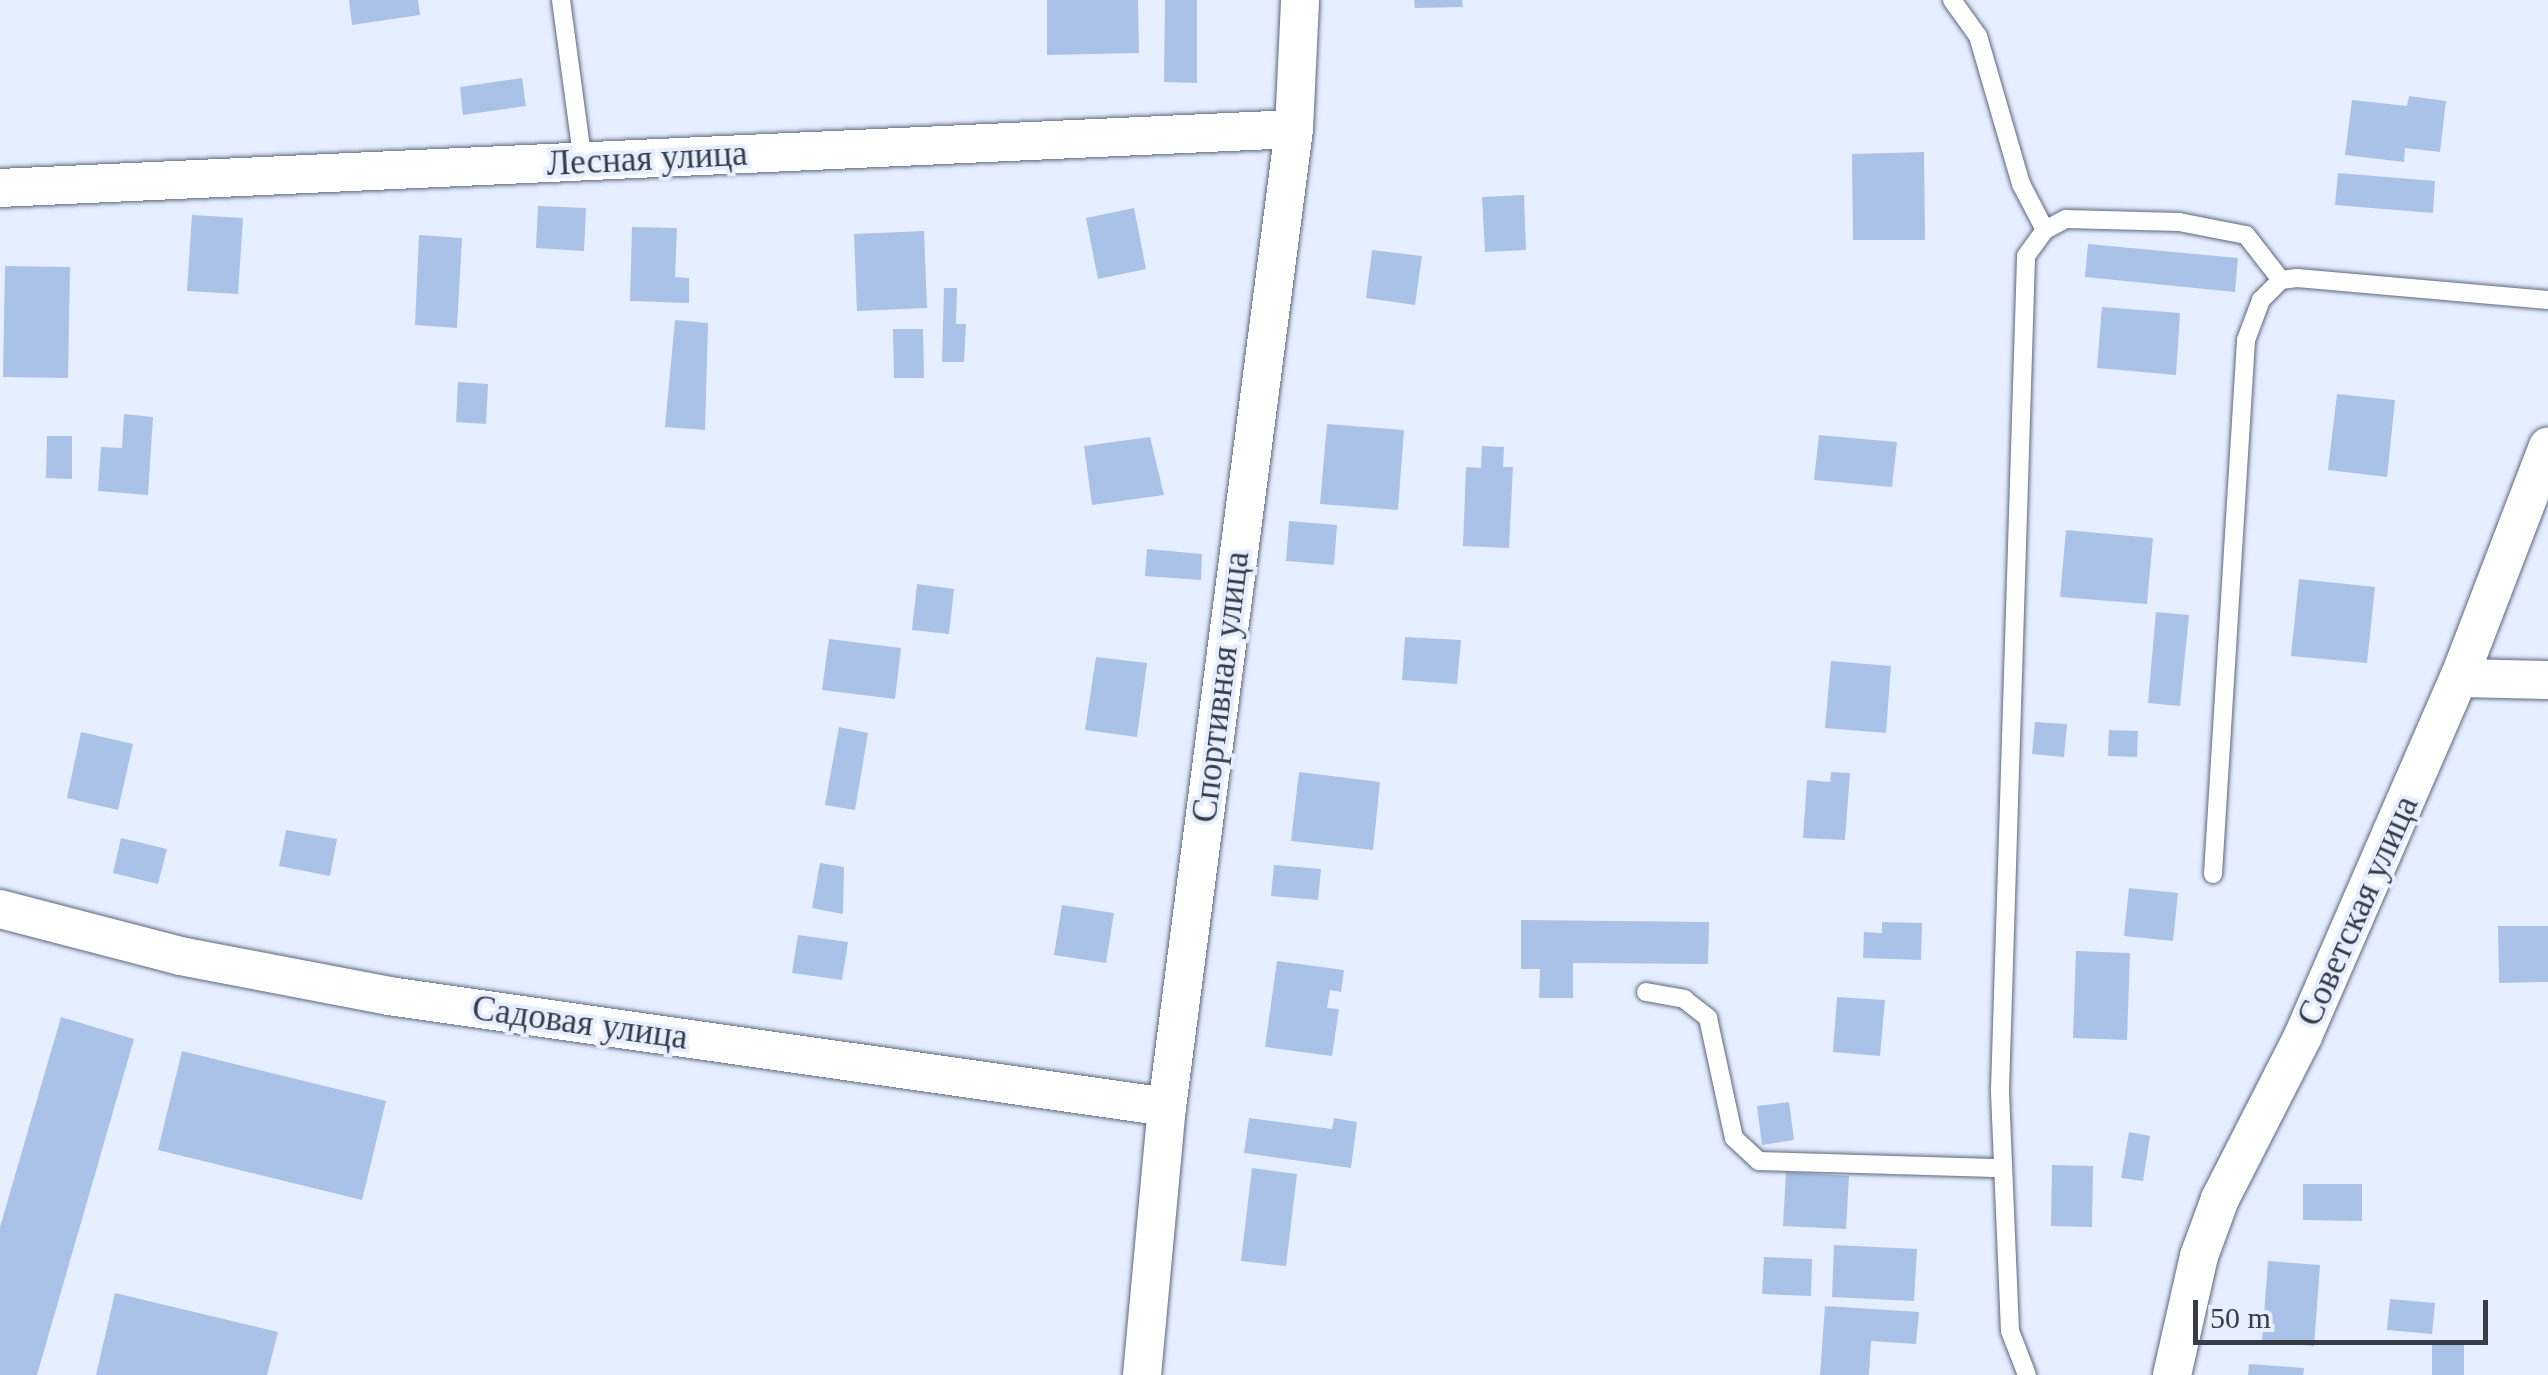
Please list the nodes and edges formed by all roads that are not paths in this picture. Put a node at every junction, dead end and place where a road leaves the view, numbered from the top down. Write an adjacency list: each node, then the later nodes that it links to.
1 (561, 0): 5 (lane)
2 (1300, 0): 4 (street, Спортивная улица)
3 (1952, 0): 7 (lane)
4 (1294, 129): 5 (street, Лесная улица); 16 (street, Спортивная улица)
5 (583, 162): 6 (street, Лесная улица)
6 (0, 188)
7 (2045, 230): 8 (lane); 17 (lane)
8 (2282, 280): 9 (lane); 13 (lane)
9 (2548, 300)
10 (2548, 446): 11 (street, Советская улица)
11 (2459, 678): 12 (street); 20 (street, Советская улица)
12 (2548, 680)
13 (2213, 874)
14 (0, 909): 16 (street, Садовая улица)
15 (1646, 992): 17 (lane)
16 (1166, 1107): 18 (street, Спортивная улица)
17 (2002, 1168): 19 (lane)
18 (1142, 1375)
19 (2028, 1375)
20 (2172, 1375)

